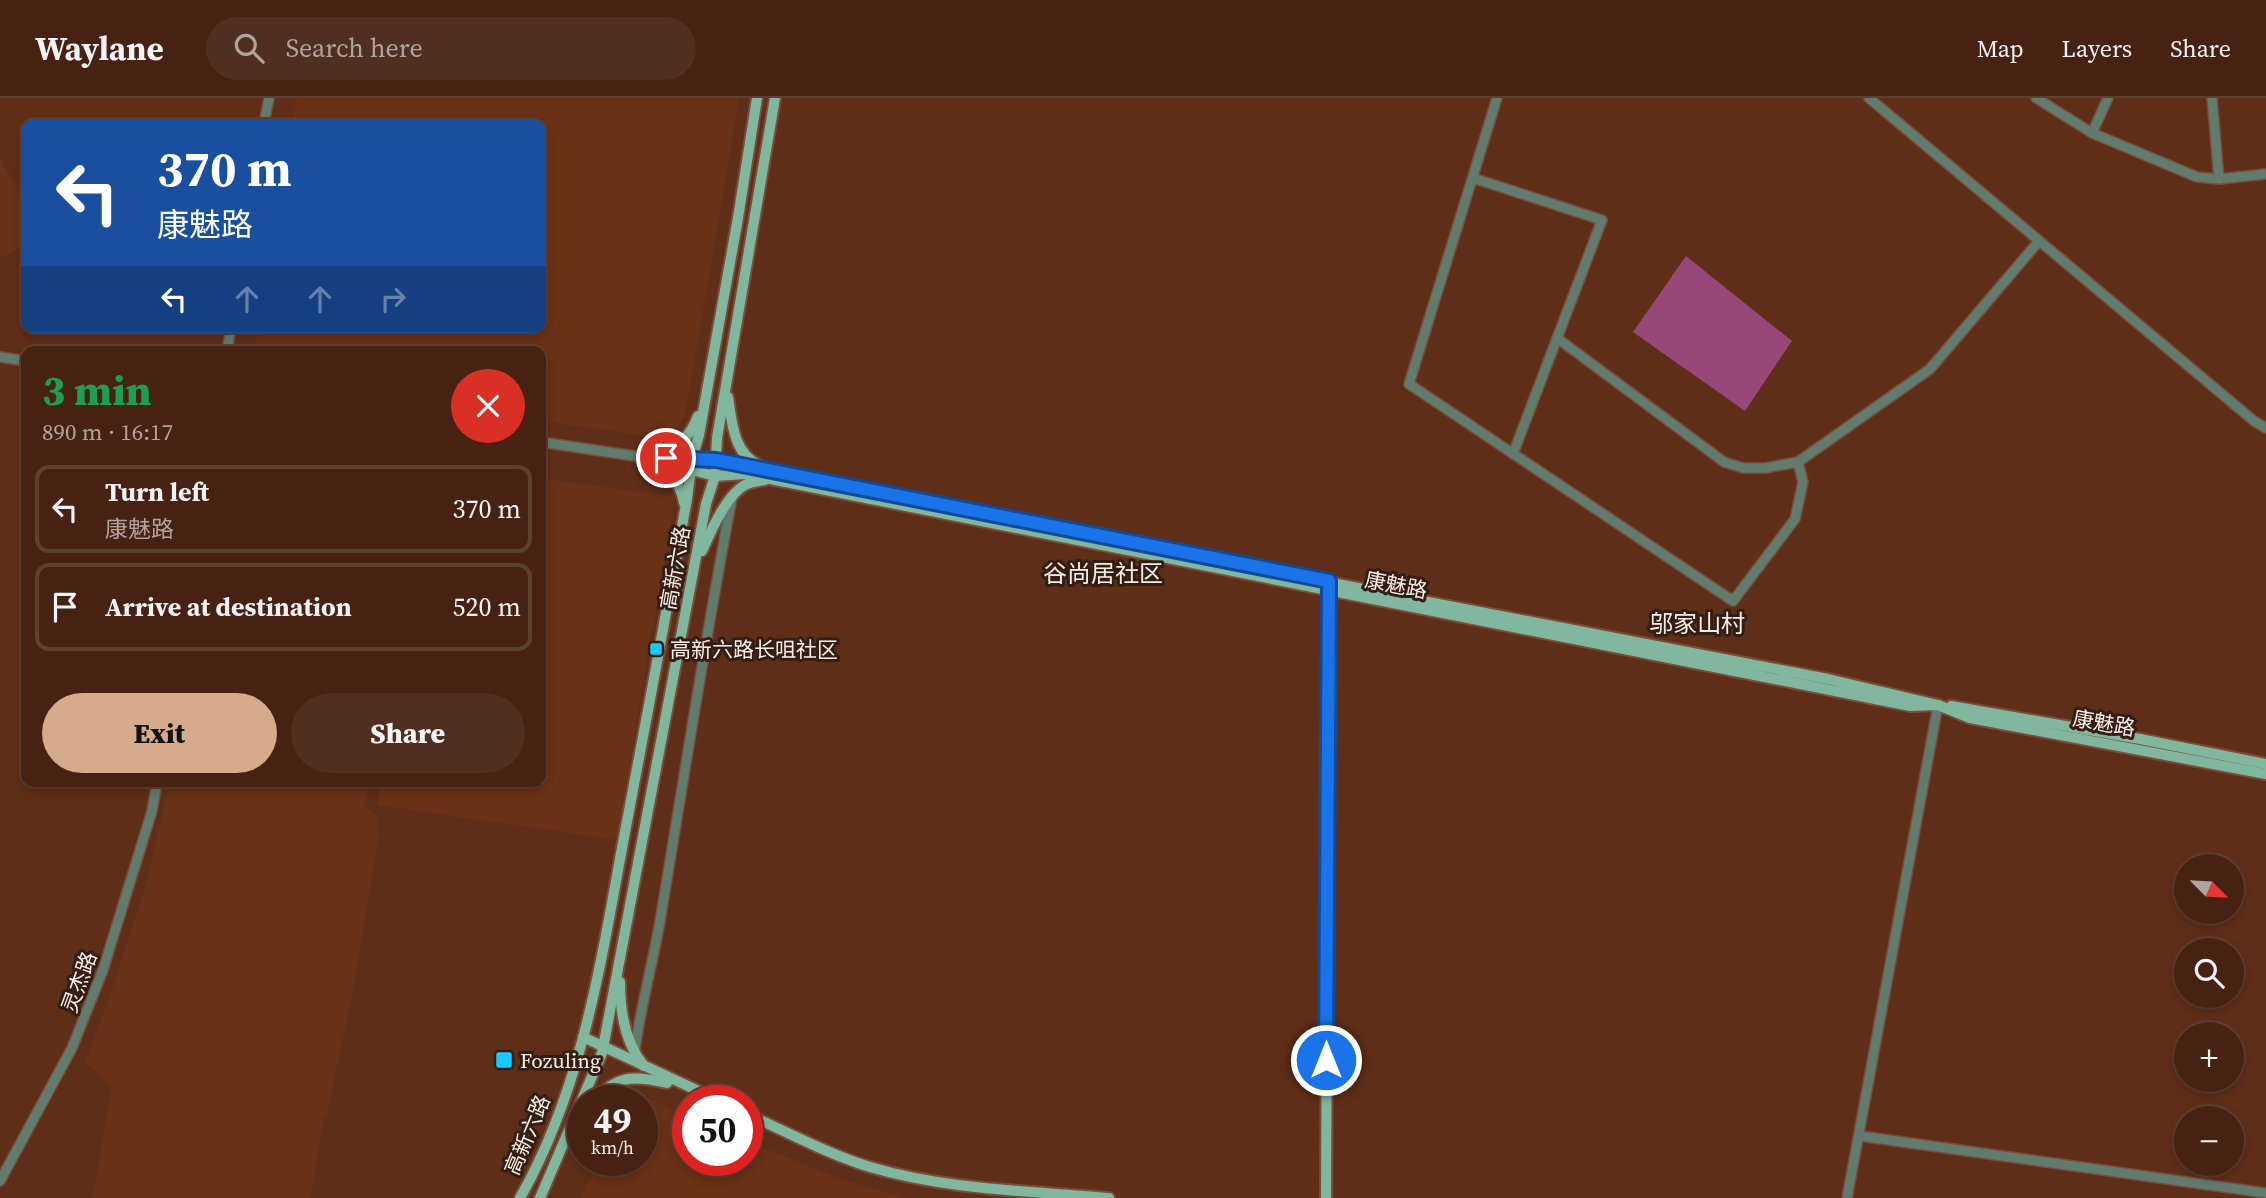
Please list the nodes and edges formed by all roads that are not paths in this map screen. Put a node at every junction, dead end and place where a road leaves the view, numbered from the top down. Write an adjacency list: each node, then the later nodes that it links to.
1 (269, 98): 9 (street)
2 (757, 98): 18 (main road, 高新六路)
3 (775, 98): 19 (main road, 高新六路)
4 (1497, 98): 12 (street)
5 (1869, 98): 14 (street)
6 (2036, 98): 10 (street)
7 (2108, 98): 10 (street)
8 (2212, 98): 13 (street)
9 (265, 119)
10 (2092, 132): 13 (street)
11 (2266, 174): 13 (street)
12 (1473, 178): 15 (street); 22 (street)
13 (2219, 180)
14 (2039, 241): 20 (street); 25 (street)
15 (1557, 338): 22 (street); 25 (street)
16 (0, 357): 17 (street)
17 (21, 360)
18 (708, 387): 23 (main road); 26 (main road, 高新六路)
19 (727, 387): 24 (main road, 高新六路); 27 (main road)
20 (2266, 428)
21 (546, 443): 23 (street, 康魅路)
22 (1513, 454): 25 (street)
23 (641, 457): 26 (main road, 康魅路); 30 (main road)
24 (716, 460): 26 (main road, 康魅路); 27 (main road, 康魅路); 28 (main road, 高新六路)
25 (1798, 462)
26 (691, 464): 28 (main road, 康魅路); 30 (main road, 高新六路)
27 (771, 475): 28 (main road, 康魅路); 29 (main road); 32 (main road, 康魅路)
28 (715, 476): 31 (main road, 高新六路)
29 (732, 498): 31 (main road); 40 (street)
30 (685, 511): 38 (main road, 高新六路)
31 (695, 566): 37 (main road, 高新六路)
32 (1329, 586): 33 (main road, 康魅路); 56 (main road)
33 (1938, 705): 34 (main road, 康魅路); 35 (main road, 康魅路); 48 (street)
34 (2266, 764)
35 (2266, 774)
36 (156, 787): 50 (street, 灵杰路)
37 (620, 964): 39 (main road, 高新六路); 40 (main road)
38 (582, 1041): 39 (main road); 52 (main road, 高新六路)
39 (602, 1050): 41 (main road); 42 (main road); 49 (main road, 高新六路)
40 (635, 1050): 41 (main road)
41 (656, 1071): 45 (main road)
42 (667, 1083): 43 (main road); 44 (main road)
43 (613, 1085)
44 (672, 1085)
45 (686, 1085)
46 (763, 1121): 55 (main road)
47 (763, 1128): 54 (main road)
48 (1860, 1136): 51 (street); 57 (street)
49 (566, 1139): 53 (main road, 高新六路)
50 (0, 1181)
51 (2266, 1193)
52 (520, 1198)
53 (540, 1198)
54 (1034, 1198)
55 (1110, 1198)
56 (1326, 1198)
57 (1847, 1198)

